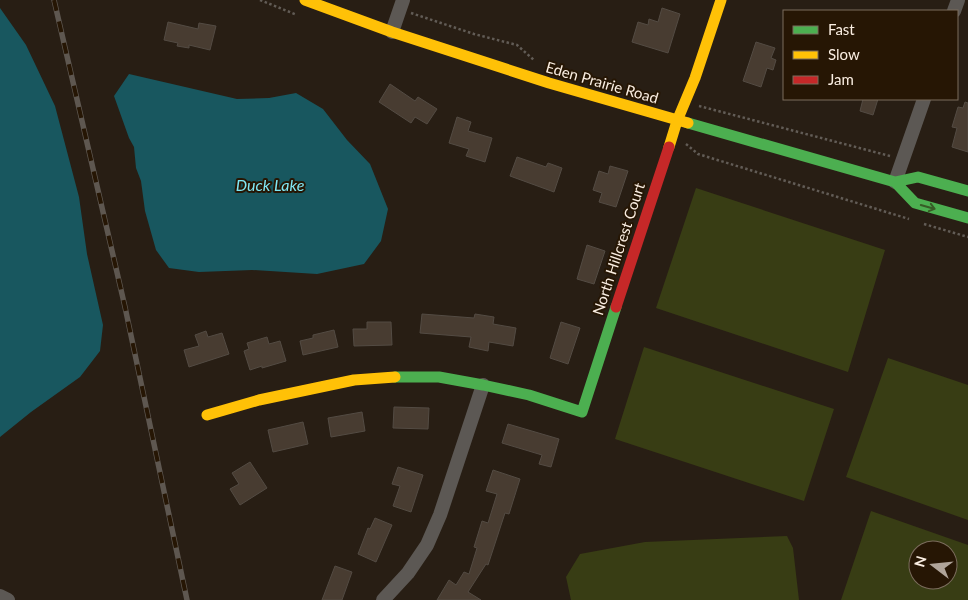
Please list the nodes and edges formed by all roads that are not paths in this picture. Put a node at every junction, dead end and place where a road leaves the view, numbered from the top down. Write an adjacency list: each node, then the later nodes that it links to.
1 (305, 0): 4 (street, Eden Prairie Road)
2 (403, 0): 4 (street)
3 (721, 0): 6 (street, North Hillcrest Court)
4 (392, 32): 6 (street, Eden Prairie Road)
5 (924, 100): 7 (street)
6 (677, 121): 7 (street, Eden Prairie Road); 10 (street, North Hillcrest Court)
7 (895, 182): 8 (street, Eden Prairie Road); 9 (street, one-way to 9)
8 (968, 191)
9 (968, 218)
10 (483, 385): 11 (street, North Hillcrest Court); 14 (street)
11 (207, 415)
12 (0, 596): 13 (street)
13 (8, 600)
14 (383, 600)

